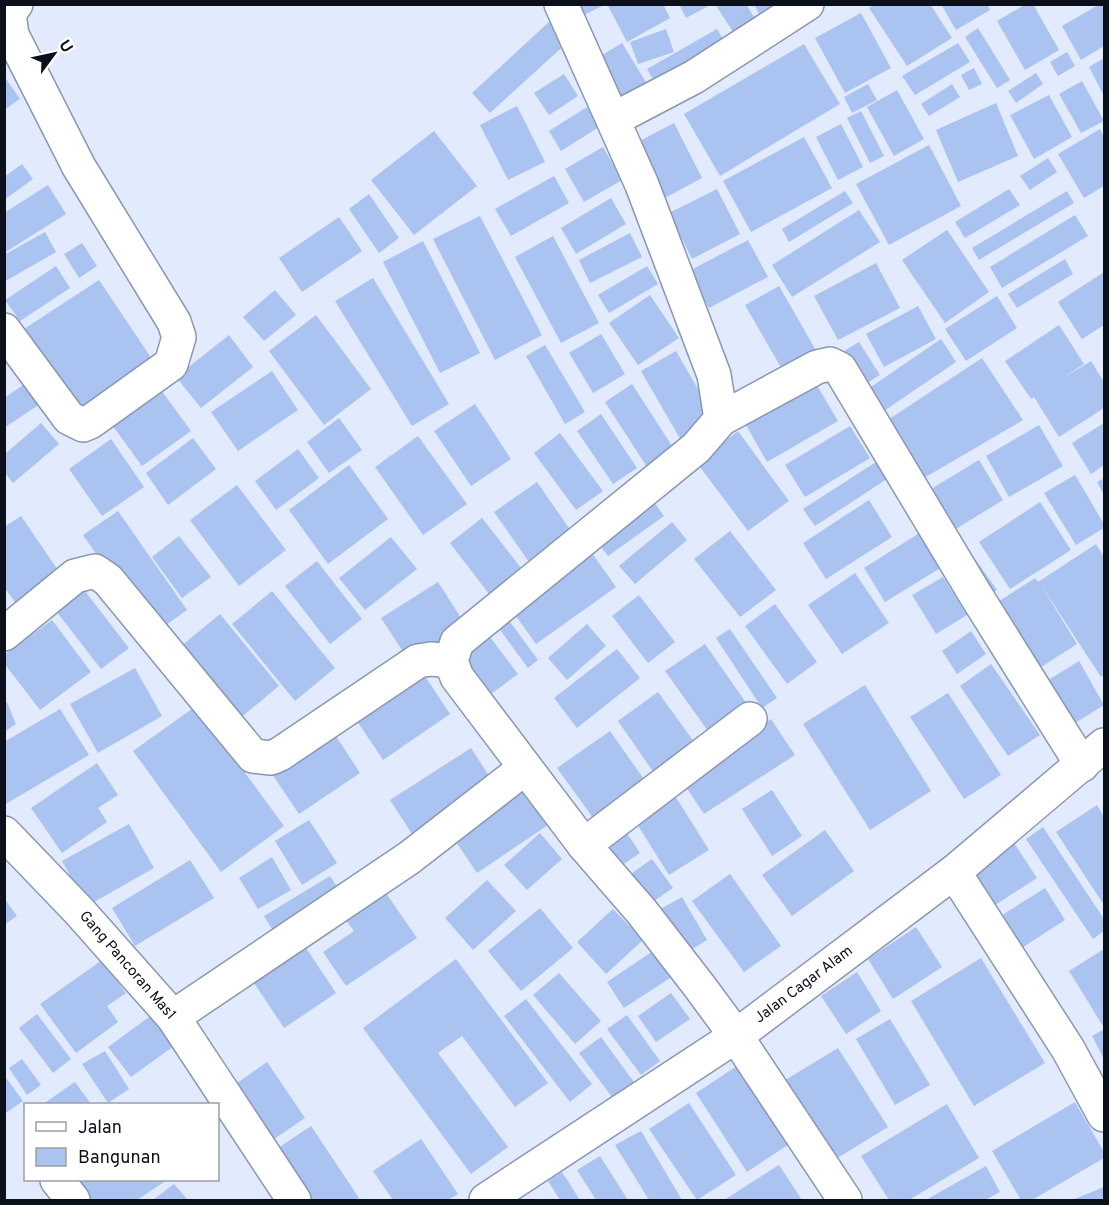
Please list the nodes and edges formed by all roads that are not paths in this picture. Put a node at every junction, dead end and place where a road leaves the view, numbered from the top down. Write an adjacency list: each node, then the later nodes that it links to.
1 (16, 4): 5 (street)
2 (561, 4): 4 (street)
3 (807, 4): 4 (street)
4 (614, 119): 6 (street)
5 (4, 330)
6 (721, 419): 8 (street); 10 (street)
7 (4, 634): 8 (street)
8 (451, 661): 11 (street)
9 (750, 719): 13 (street)
10 (1093, 755): 14 (street, Jalan Cagar Alam)
11 (525, 768): 13 (street); 15 (street)
12 (4, 833): 15 (street, Gang Pancoran Mas1)
13 (584, 845): 16 (street)
14 (954, 873): 16 (street, Jalan Cagar Alam); 17 (street)
15 (173, 1017): 20 (street, Gang Pancoran Mas1)
16 (736, 1036): 21 (street, Jalan Cagar Alam); 22 (street)
17 (1104, 1115)
18 (59, 1181): 19 (street)
19 (73, 1200)
20 (294, 1200)
21 (486, 1200)
22 (845, 1200)

